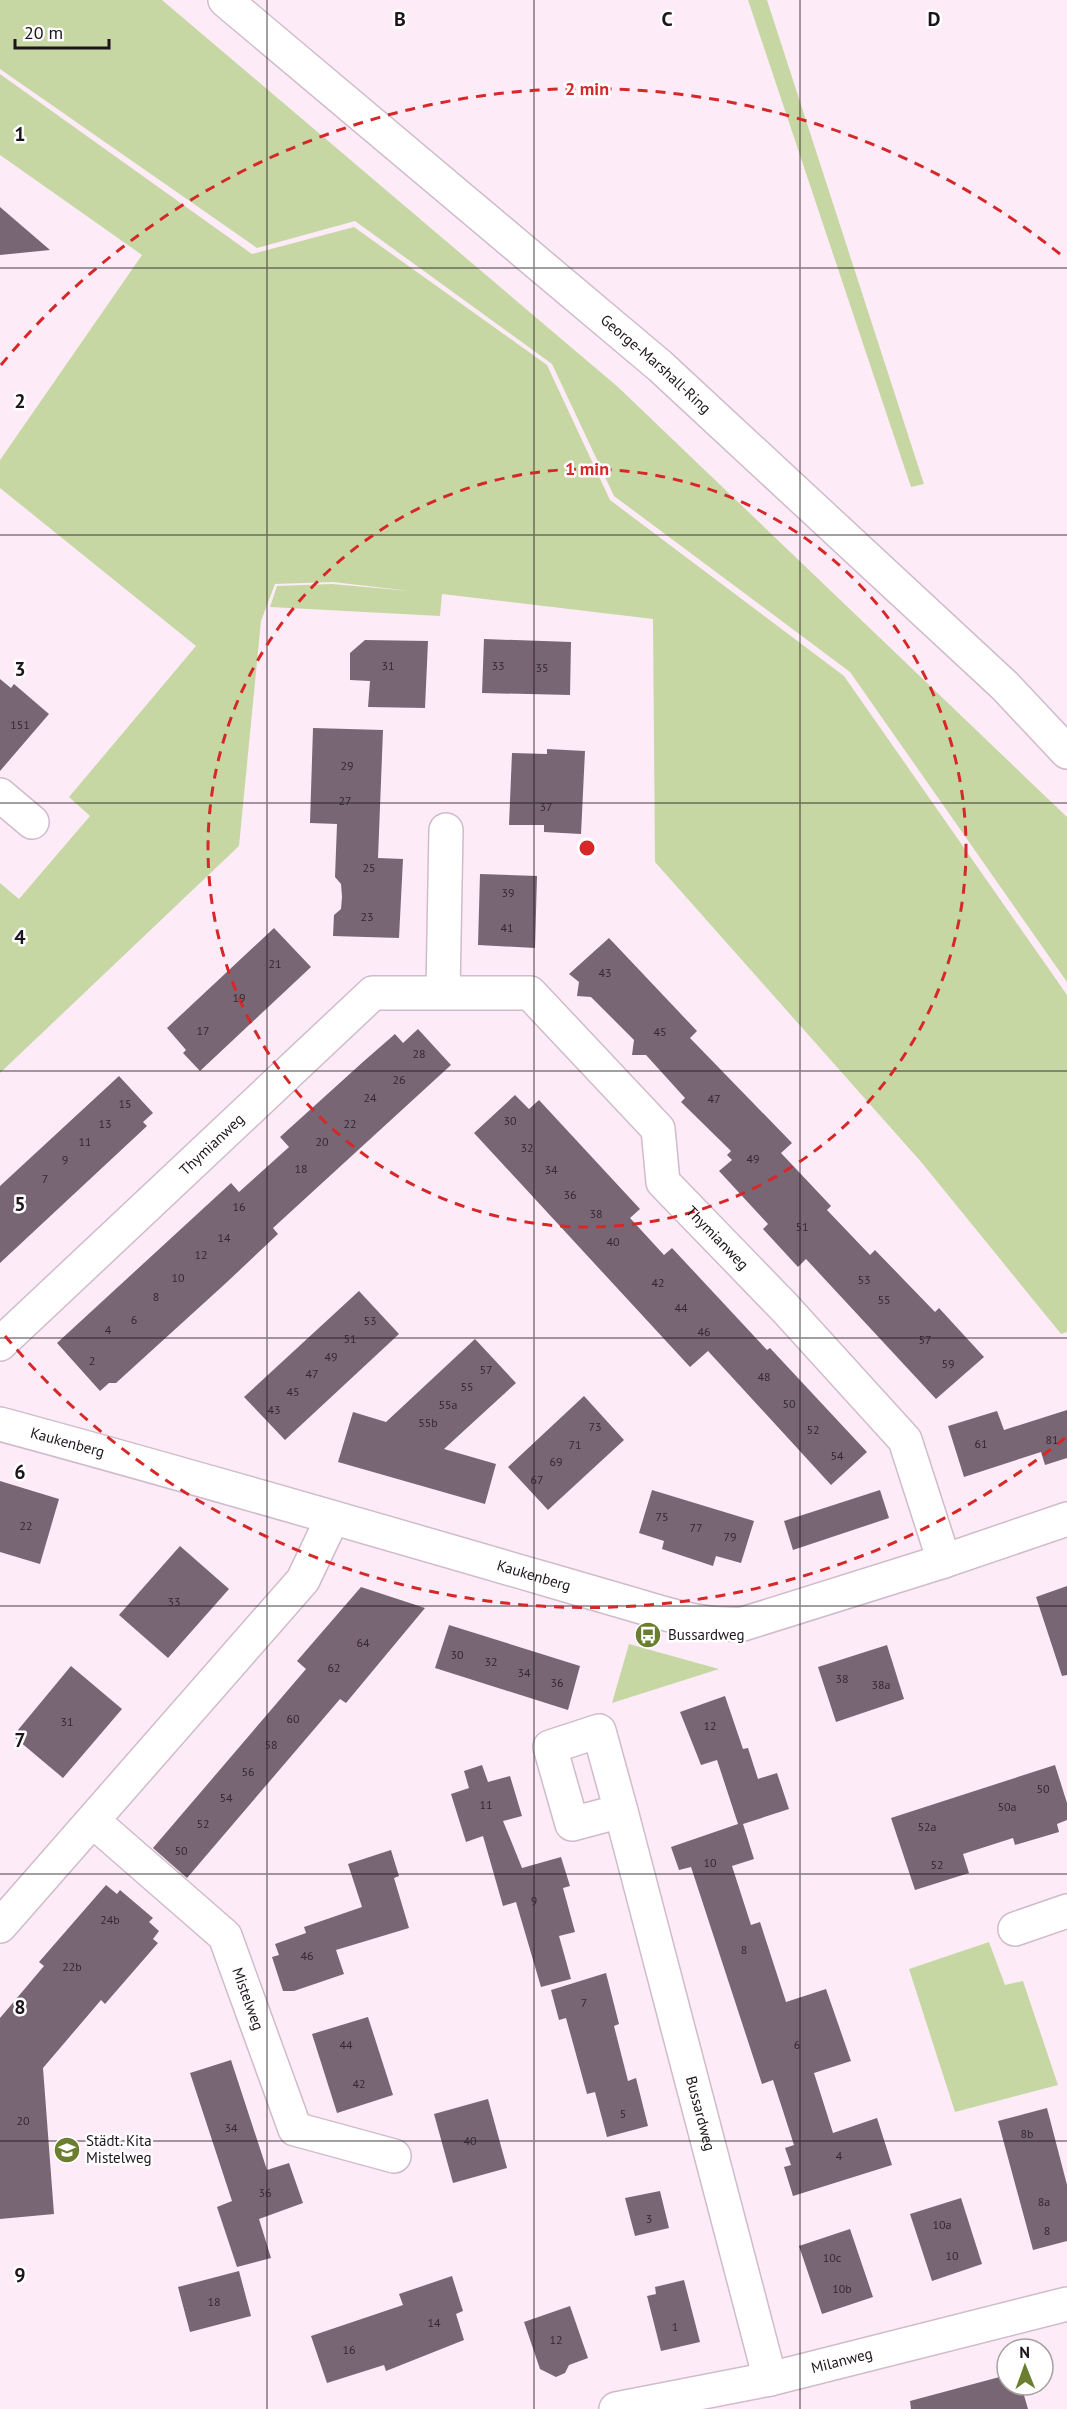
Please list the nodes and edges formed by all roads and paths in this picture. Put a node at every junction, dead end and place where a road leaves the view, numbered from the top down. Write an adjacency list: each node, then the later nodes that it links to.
1 (225, 0): 2 (street, George-Marshall-Ring)
2 (1067, 752)
3 (0, 795): 4 (street)
4 (32, 822)
5 (446, 830): 6 (street)
6 (443, 991): 7 (street, Thymianweg); 11 (street, Thymianweg)
7 (0, 1344)
8 (0, 1424): 9 (street, Kaukenberg)
9 (332, 1519): 11 (street, Kaukenberg); 13 (street)
10 (1067, 1519): 11 (street, Kaukenberg)
11 (944, 1561)
12 (621, 1811): 19 (street, Bussardweg)
13 (93, 1821): 15 (street); 17 (street, Mistelweg)
14 (1067, 1911): 16 (street)
15 (0, 1926)
16 (1015, 1929)
17 (394, 2156)
18 (1067, 2304): 19 (street, Milanweg)
19 (770, 2379): 20 (street, Milanweg)
20 (616, 2409)

